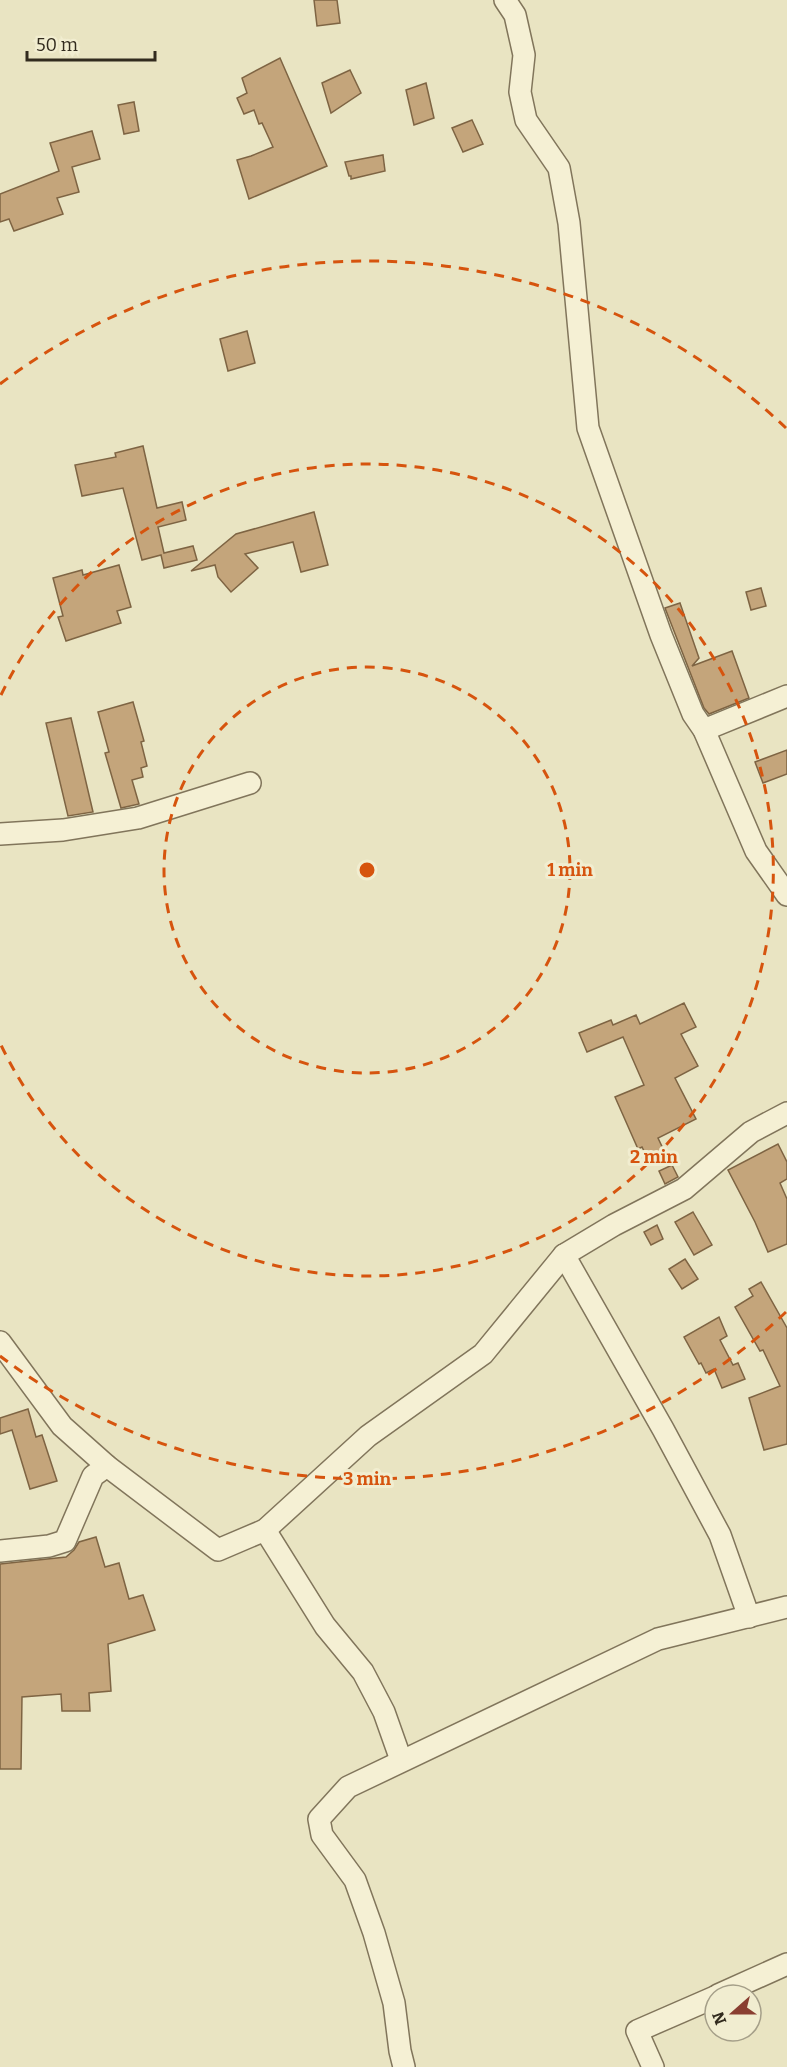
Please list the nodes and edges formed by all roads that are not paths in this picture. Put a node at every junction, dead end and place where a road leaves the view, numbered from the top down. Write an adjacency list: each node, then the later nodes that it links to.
1 (506, 0): 3 (street)
2 (787, 696): 3 (street)
3 (704, 730): 6 (street)
4 (250, 783): 5 (street)
5 (0, 834)
6 (787, 896)
7 (787, 1113): 8 (street)
8 (564, 1255): 11 (street); 14 (street)
9 (4, 1354): 10 (street)
10 (107, 1467): 11 (street); 12 (street)
11 (265, 1530): 15 (street)
12 (0, 1551)
13 (787, 1607): 14 (street)
14 (748, 1617): 15 (street)
15 (401, 1760): 19 (street)
16 (787, 1964): 17 (street)
17 (745, 1983)
18 (703, 2002): 20 (street)
19 (404, 2067)
20 (653, 2067)

